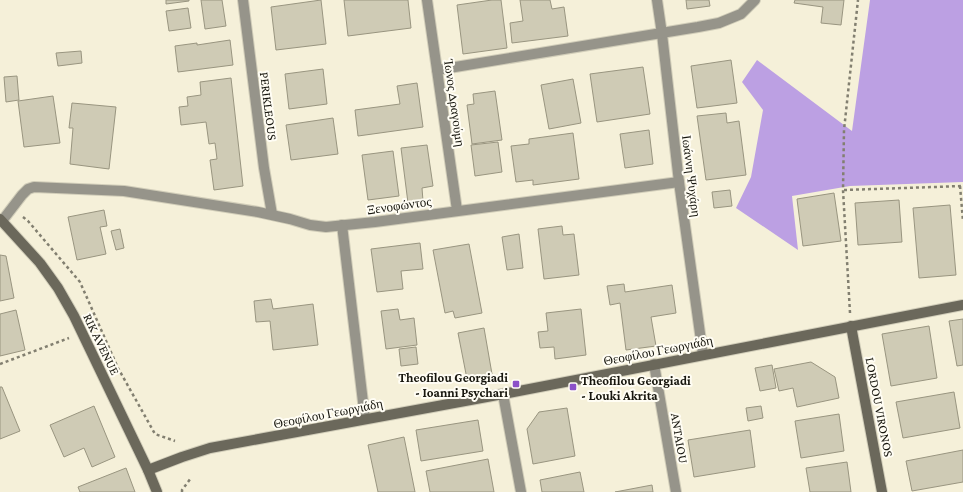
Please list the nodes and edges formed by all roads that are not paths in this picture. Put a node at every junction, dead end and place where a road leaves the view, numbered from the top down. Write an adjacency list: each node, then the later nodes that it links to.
1 (243, 0): 9 (street, PERIKLEOUS)
2 (427, 0): 6 (street, Ίωνος Δραγούμη)
3 (657, 0): 5 (street, Ιωάννη Ψυχάρη)
4 (756, 0): 5 (street)
5 (662, 34): 6 (street); 7 (street, Ιωάννη Ψυχάρη)
6 (437, 70): 8 (street, Ίωνος Δραγούμη)
7 (679, 182): 8 (street, Ξενοφώντος); 14 (street, Ιωάννη Ψυχάρη)
8 (457, 210): 11 (street, Ξενοφώντος)
9 (272, 214): 10 (street, Ξενοφώντος); 11 (street, Ξενοφώντος)
10 (1, 220): 18 (street, RIK AVENUE)
11 (342, 225): 17 (street)
12 (963, 305): 13 (street, Θεοφίλου Γεωργιάδη)
13 (851, 326): 14 (street, Θεοφίλου Γεωργιάδη); 22 (street, LORDOU VIRONOS)
14 (703, 355): 15 (street, Θεοφίλου Γεωργιάδη)
15 (654, 364): 16 (street, Θεοφίλου Γεωργιάδη); 21 (street, ANTAIOU)
16 (503, 394): 17 (street, Θεοφίλου Γεωργιάδη); 20 (street)
17 (365, 419): 18 (street, Θεοφίλου Γεωργιάδη)
18 (148, 470): 19 (street, RIK AVENUE)
19 (157, 492)
20 (521, 492)
21 (676, 492)
22 (882, 492)

